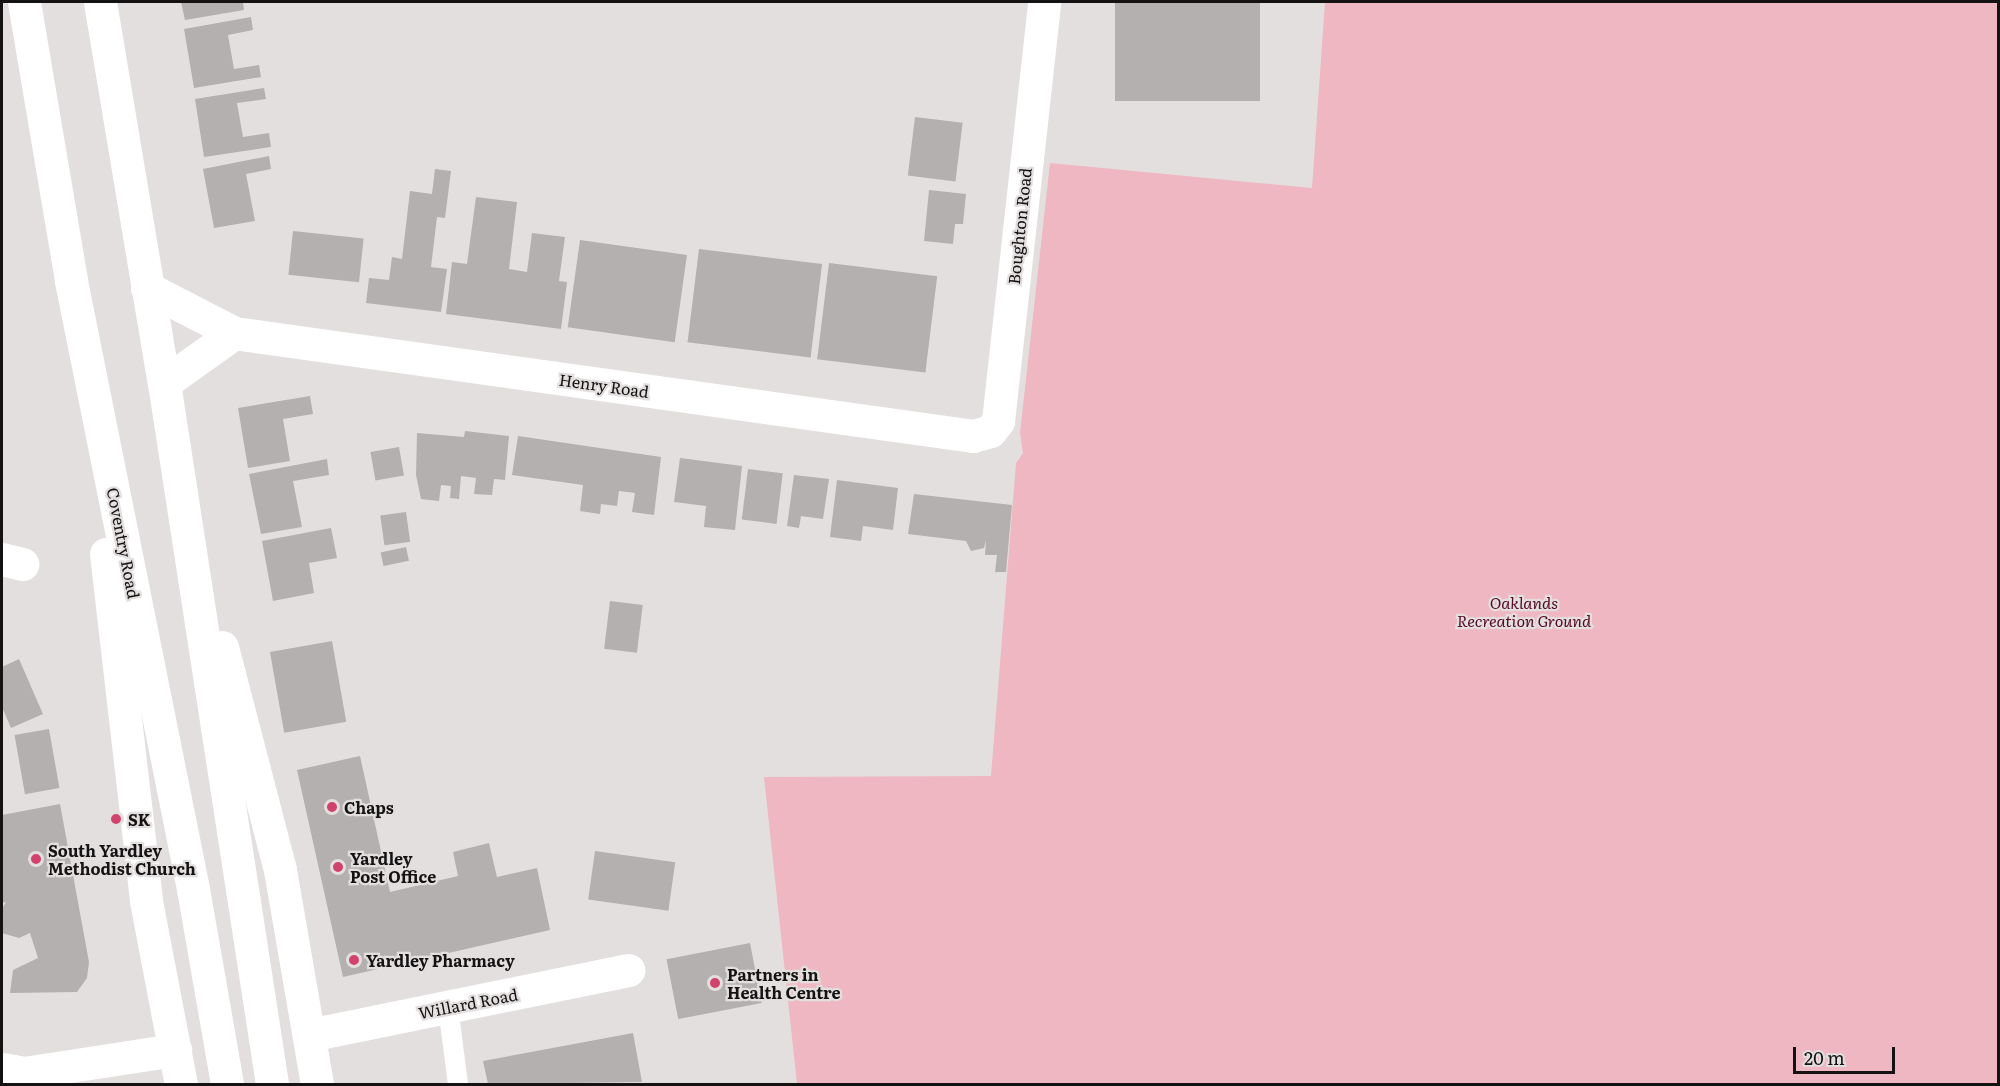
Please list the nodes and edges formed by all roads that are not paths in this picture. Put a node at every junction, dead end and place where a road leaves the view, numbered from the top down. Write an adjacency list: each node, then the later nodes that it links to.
1 (24, 2): 5 (main road, Coventry Road)
2 (100, 2): 4 (main road)
3 (1044, 2): 8 (main road, Boughton Road)
4 (147, 288): 6 (main road, Henry Road); 7 (main road)
5 (80, 326): 13 (main road); 17 (main road, Coventry Road)
6 (234, 333): 7 (main road); 8 (main road, Henry Road)
7 (164, 383): 9 (main road)
8 (974, 436)
9 (177, 471): 12 (main road); 18 (main road)
10 (628, 970): 11 (main road, Willard Road)
11 (448, 1007): 12 (main road, Willard Road); 20 (lane)
12 (309, 1035): 19 (main road)
13 (175, 1050): 15 (main road); 16 (main road)
14 (2, 1068): 15 (main road)
15 (47, 1077)
16 (181, 1084)
17 (227, 1084)
18 (272, 1084)
19 (317, 1084)
20 (458, 1084)

